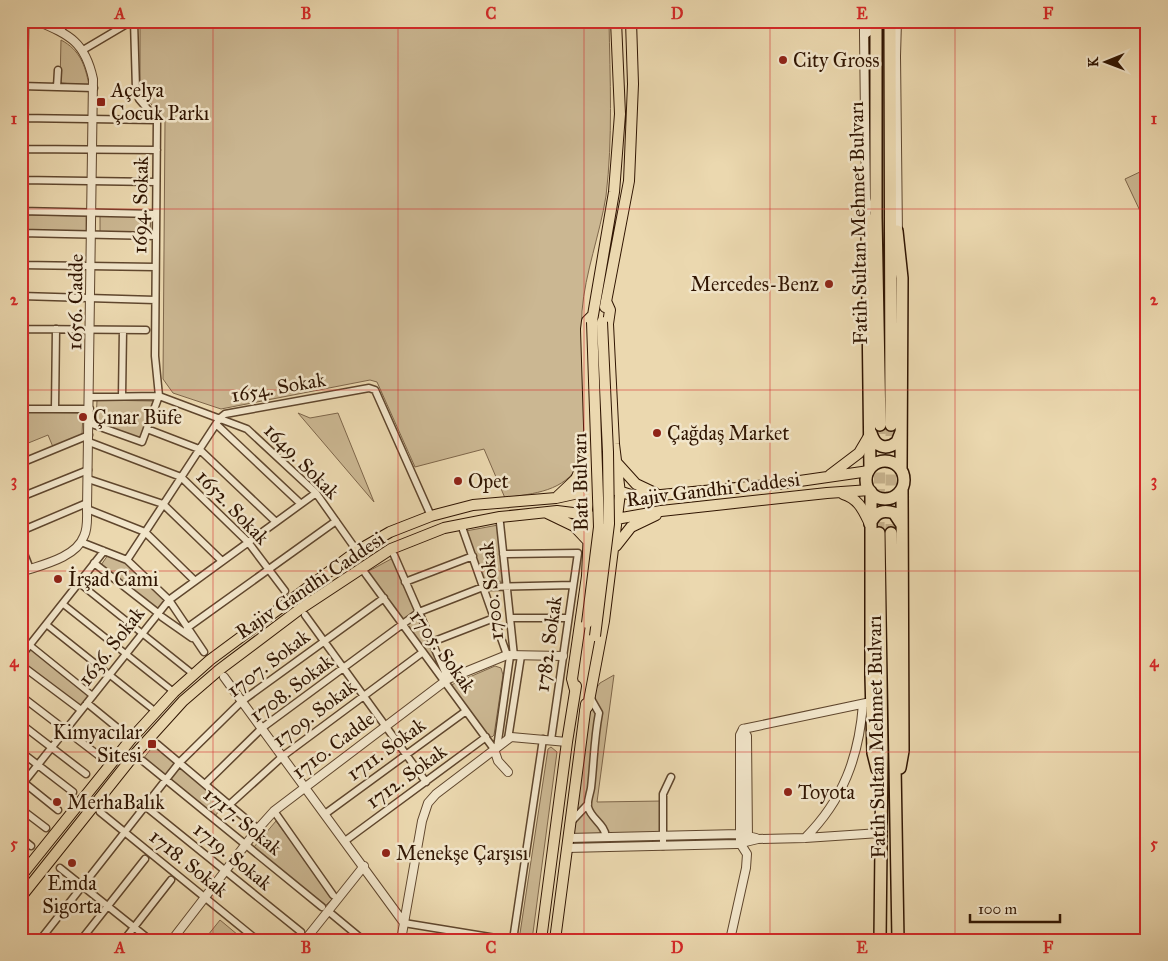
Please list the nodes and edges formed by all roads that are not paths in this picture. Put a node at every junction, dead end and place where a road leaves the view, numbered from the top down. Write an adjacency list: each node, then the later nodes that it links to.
1 (25, 21): 17 (street)
2 (37, 21): 11 (street, 1656. Cadde)
3 (65, 21): 11 (street)
4 (133, 21): 14 (street); 22 (street)
5 (616, 21): 48 (main road, Batı Bulvarı)
6 (631, 21): 46 (main road, Batı Bulvarı)
7 (864, 21): 12 (street)
8 (890, 21): 13 (highway, Fatih Sultan Mehmet Bulvarı)
9 (897, 21): 15 (street, Fatih Sultan Mehmet Bulvarı)
10 (876, 23): 12 (street); 34 (highway, Fatih Sultan Mehmet Bulvarı)
11 (61, 31): 14 (street, 1656. Cadde)
12 (864, 35): 29 (street)
13 (889, 45): 15 (street); 32 (highway, Fatih Sultan Mehmet Bulvarı)
14 (83, 50): 19 (street, 1656. Cadde)
15 (896, 56): 38 (street, Fatih Sultan Mehmet Bulvarı)
16 (58, 70): 18 (street)
17 (22, 86): 18 (street); 20 (street)
18 (57, 87): 19 (street)
19 (94, 88): 21 (street, 1656. Cadde)
20 (22, 118): 21 (street); 23 (street)
21 (94, 118): 22 (street); 24 (street, 1656. Cadde)
22 (157, 120): 25 (street, 1694. Sokak)
23 (22, 149): 24 (street); 26 (street)
24 (93, 150): 25 (street); 27 (street, 1656. Cadde)
25 (157, 150): 28 (street, 1694. Sokak)
26 (22, 180): 27 (street); 30 (street)
27 (93, 181): 28 (street); 31 (street, 1656. Cadde)
28 (156, 182): 33 (street, 1694. Sokak)
29 (866, 199): 34 (street); 39 (street)
30 (22, 211): 31 (street); 35 (street)
31 (92, 212): 33 (street); 36 (street, 1656. Cadde)
32 (891, 213): 38 (highway); 63 (highway, Fatih Sultan Mehmet Bulvarı)
33 (156, 214): 37 (street, 1694. Sokak)
34 (876, 214): 39 (highway); 63 (highway, Fatih Sultan Mehmet Bulvarı)
35 (22, 233): 36 (street); 40 (street)
36 (92, 234): 37 (street); 41 (street, 1656. Cadde)
37 (156, 236): 42 (street, 1694. Sokak)
38 (898, 237): 63 (highway)
39 (867, 239): 63 (highway)
40 (21, 265): 41 (street)
41 (92, 266): 42 (street); 44 (street, 1656. Cadde)
42 (156, 267): 45 (street, 1694. Sokak)
43 (21, 296): 44 (street)
44 (91, 298): 45 (street); 51 (street, 1656. Cadde)
45 (155, 300): 55 (street, 1694. Sokak)
46 (606, 301): 48 (main road, Batı Bulvarı); 67 (main road, Batı Bulvarı)
47 (21, 311): 49 (street)
48 (596, 320): 65 (main road, Batı Bulvarı); 155 (main road, Batı Bulvarı, bridge); 165 (main road, Batı Bulvarı, bridge)
49 (22, 328): 50 (street); 57 (street)
50 (56, 329): 51 (street); 58 (street)
51 (91, 330): 52 (street); 56 (street, 1656. Cadde)
52 (123, 330): 53 (street); 54 (street)
53 (146, 330)
54 (122, 396): 55 (street, 1649. Sokak); 56 (street, 1649. Sokak)
55 (159, 396): 60 (street, 1649. Sokak); 62 (street)
56 (90, 397): 59 (street, 1656. Cadde)
57 (22, 409): 58 (street)
58 (55, 409): 59 (street)
59 (90, 409): 61 (street, 1656. Cadde)
60 (218, 421): 66 (street, 1654. Sokak); 78 (street, 1649. Sokak); 85 (street); 89 (street, 1654. Sokak)
61 (89, 422): 62 (street); 64 (street, 1656. Cadde)
62 (147, 428): 66 (street)
63 (882, 428): 70 (highway); 71 (highway); 73 (main road)
64 (89, 439): 68 (street); 69 (street, 1656. Cadde); 72 (street, 1652. Sokak)
65 (590, 445): 75 (main road, Batı Bulvarı); 83 (main road)
66 (199, 450): 72 (street, 1654. Sokak); 93 (street)
67 (616, 462): 79 (main road, Batı Bulvarı); 81 (main road)
68 (21, 464)
69 (88, 470): 74 (street, 1656. Cadde); 82 (street)
70 (870, 470): 71 (highway); 73 (main road, Rajiv Gandhi Caddesi); 77 (highway)
71 (901, 470): 76 (highway)
72 (181, 477): 84 (street, 1654. Sokak); 103 (street, 1652. Sokak)
73 (827, 477): 81 (main road, Rajiv Gandhi Caddesi)
74 (88, 479): 84 (street); 86 (street, 1656. Cadde)
75 (591, 489): 79 (main road, Rajiv Gandhi Caddesi); 83 (main road, Rajiv Gandhi Caddesi); 90 (main road, Batı Bulvarı)
76 (902, 489): 77 (highway); 96 (highway)
77 (871, 491): 80 (main road, Rajiv Gandhi Caddesi); 95 (highway)
78 (316, 493): 85 (street, 1636. Sokak); 92 (street, 1649. Sokak)
79 (620, 493): 81 (main road, Rajiv Gandhi Caddesi); 91 (main road, Batı Bulvarı)
80 (827, 493): 87 (main road, Rajiv Gandhi Caddesi); 95 (main road)
81 (661, 495)
82 (21, 497)
83 (556, 498): 89 (main road, Rajiv Gandhi Caddesi)
84 (163, 504): 99 (street, 1654. Sokak); 113 (street)
85 (301, 504): 93 (street, 1636. Sokak)
86 (87, 506): 98 (street); 99 (street); 102 (street, 1656. Cadde)
87 (661, 511): 91 (main road, Rajiv Gandhi Caddesi); 106 (main road)
88 (546, 513): 90 (main road, Rajiv Gandhi Caddesi); 104 (main road); 233 (main road, Rajiv Gandhi Caddesi)
89 (431, 516): 108 (main road, Rajiv Gandhi Caddesi)
90 (589, 516): 91 (main road, Rajiv Gandhi Caddesi); 104 (main road, Batı Bulvarı)
91 (618, 517): 106 (main road, Batı Bulvarı)
92 (336, 521): 108 (street, 1649. Sokak); 116 (street)
93 (276, 522): 103 (street, 1636. Sokak)
94 (500, 523): 109 (street, 1700. Sokak)
95 (870, 524): 96 (highway); 163 (highway)
96 (902, 525): 198 (highway)
97 (464, 530): 111 (street)
98 (21, 531)
99 (146, 532): 112 (street, 1654. Sokak); 119 (street)
100 (879, 533): 199 (highway, Fatih Sultan Mehmet Bulvarı)
101 (891, 533): 198 (highway, Fatih Sultan Mehmet Bulvarı)
102 (81, 542): 107 (street); 115 (street)
103 (248, 542): 113 (street, 1636. Sokak); 116 (street, 1652. Sokak)
104 (589, 542): 155 (main road, Batı Bulvarı)
105 (21, 546): 115 (street)
106 (614, 549): 160 (main road, Batı Bulvarı)
107 (104, 551): 112 (street); 114 (street)
108 (357, 551): 151 (main road, Rajiv Gandhi Caddesi)
109 (504, 554): 122 (street, 1700. Sokak); 123 (street, 1782. Sokak)
110 (394, 556): 120 (street)
111 (472, 556): 120 (street); 124 (street)
112 (127, 560): 127 (street)
113 (222, 561): 119 (street, 1636. Sokak)
114 (94, 563): 121 (street); 130 (street)
115 (30, 569): 117 (street)
116 (268, 569): 125 (street, 1652. Sokak); 137 (street)
117 (21, 572)
118 (365, 573): 126 (street, 1705. Sokak)
119 (195, 581): 127 (street, 1636. Sokak)
120 (406, 582): 129 (street)
121 (79, 583): 128 (street); 138 (street)
122 (507, 585): 123 (street, 1708. Sokak); 124 (street, 1708. Sokak); 133 (street, 1700. Sokak)
123 (573, 585): 134 (street, 1782. Sokak)
124 (483, 587): 129 (street, 1708. Sokak); 132 (street)
125 (286, 592)
126 (384, 598): 136 (street, 1705. Sokak); 140 (street, 1707. Sokak)
127 (169, 600): 130 (street, 1636. Sokak); 137 (street)
128 (63, 604): 135 (street); 145 (street)
129 (418, 612): 136 (street, 1708. Sokak); 141 (street)
130 (160, 615): 138 (street, 1636. Sokak); 139 (street)
131 (305, 615): 140 (street)
132 (494, 618): 141 (street); 147 (street)
133 (510, 618): 134 (street); 147 (street, 1700. Sokak)
134 (568, 618): 148 (street, 1782. Sokak)
135 (47, 625): 142 (street); 152 (street)
136 (403, 625): 144 (street, 1705. Sokak); 150 (street, 1708. Sokak)
137 (187, 628): 139 (street)
138 (142, 633): 145 (street, 1636. Sokak); 151 (street)
139 (195, 640): 143 (street)
140 (324, 642): 150 (street); 161 (street, 1707. Sokak)
141 (432, 642): 154 (street)
142 (31, 646): 146 (street); 158 (street)
143 (204, 652)
144 (423, 652): 154 (street, 1705. Sokak); 159 (street, 1709. Sokak)
145 (126, 654): 152 (street, 1636. Sokak); 156 (street)
146 (21, 656)
147 (513, 656): 148 (street, 1710. Cadde); 154 (street, 1710. Cadde); 175 (street); 180 (street)
148 (563, 656): 176 (street, 1782. Sokak)
149 (21, 665): 164 (street)
150 (343, 668): 159 (street); 170 (street, 1708. Sokak)
151 (193, 674): 156 (main road, Rajiv Gandhi Caddesi)
152 (109, 675): 158 (street, 1636. Sokak); 166 (street)
153 (224, 676): 161 (street)
154 (446, 680): 167 (street, 1705. Sokak); 169 (street, 1710. Cadde)
155 (576, 690): 177 (main road, Batı Bulvarı)
156 (174, 692): 166 (main road, Rajiv Gandhi Caddesi)
157 (21, 696): 172 (street)
158 (93, 696): 162 (street, 1636. Sokak)
159 (363, 696): 169 (street); 183 (street, 1709. Sokak)
160 (590, 697): 165 (main road, Batı Bulvarı); 186 (street)
161 (242, 701): 170 (street); 188 (street, 1707. Sokak)
162 (87, 703): 164 (street, 1636. Sokak); 174 (street)
163 (867, 703): 171 (street); 199 (highway); 218 (street)
164 (82, 710): 172 (street, 1636. Sokak)
165 (585, 710): 185 (main road, Batı Bulvarı)
166 (155, 711): 174 (main road, Rajiv Gandhi Caddesi)
167 (466, 711): 173 (street, 1705. Sokak); 182 (street, 1711. Sokak)
168 (21, 724): 179 (street)
169 (385, 726): 182 (street); 197 (street, 1710. Cadde)
170 (262, 728): 183 (street); 196 (street, 1708. Sokak)
171 (743, 729): 214 (street); 219 (street)
172 (66, 730): 179 (street, 1636. Sokak); 184 (street)
173 (486, 737): 180 (street, 1705. Sokak); 194 (street, 1712. Sokak)
174 (131, 739): 229 (main road, Rajiv Gandhi Caddesi)
175 (508, 739): 176 (street); 180 (street)
176 (547, 740): 177 (street); 250 (street, 1782. Sokak)
177 (566, 742): 251 (main road, Batı Bulvarı)
178 (157, 744): 188 (street, 1717. Sokak)
179 (52, 748): 189 (street, 1636. Sokak); 191 (street)
180 (496, 748): 190 (street); 237 (street)
181 (21, 752): 189 (street)
182 (406, 755): 194 (street); 208 (street, 1711. Sokak)
183 (283, 756): 197 (street); 202 (street, 1709. Sokak)
184 (102, 758)
185 (578, 760): 186 (street); 209 (main road, Batı Bulvarı)
186 (592, 760): 201 (street)
187 (143, 761): 193 (street, 1717. Sokak)
188 (179, 763): 193 (street, 1707. Sokak); 196 (street, 1717. Sokak)
189 (38, 765): 195 (street, 1636. Sokak); 200 (street)
190 (508, 772)
191 (86, 774)
192 (670, 777): 215 (street)
193 (166, 780): 203 (street, 1707. Sokak); 222 (street, 1717. Sokak)
194 (426, 782): 220 (street, 1712. Sokak)
195 (22, 783): 205 (street)
196 (205, 784): 202 (street, 1717. Sokak)
197 (305, 786): 206 (street, 1710. Cadde); 208 (street)
198 (896, 786): 255 (highway, Fatih Sultan Mehmet Bulvarı)
199 (881, 787): 213 (highway, Fatih Sultan Mehmet Bulvarı)
200 (73, 792)
201 (588, 804): 209 (street); 216 (street)
202 (229, 805): 211 (street, 1717. Sokak)
203 (145, 806): 212 (street, 1707. Sokak); 228 (street, 1719. Sokak)
204 (21, 809): 210 (street)
205 (58, 810)
206 (274, 811): 211 (street, 1710. Cadde); 232 (street, 1717. Sokak)
207 (100, 812): 212 (street, 1718. Sokak)
208 (325, 814): 220 (street)
209 (570, 824): 221 (main road, Batı Bulvarı)
210 (46, 828)
211 (258, 829): 222 (street, 1710. Cadde)
212 (125, 832): 231 (street, 1707. Sokak); 234 (street, 1718. Sokak)
213 (880, 833): 218 (street); 254 (highway, Fatih Sultan Mehmet Bulvarı)
214 (739, 834): 215 (street); 219 (street)
215 (663, 836): 216 (street); 224 (street)
216 (606, 837): 221 (street)
217 (21, 838): 223 (street)
218 (805, 838): 219 (street)
219 (745, 840): 224 (street); 253 (street)
220 (345, 841): 226 (street)
221 (568, 843): 224 (street); 252 (main road, Batı Bulvarı)
222 (246, 844): 228 (street, 1710. Cadde); 236 (street, 1717. Sokak)
223 (32, 846)
224 (663, 846)
225 (145, 859): 235 (street)
226 (364, 866): 236 (street); 237 (street)
227 (60, 868): 231 (street)
228 (225, 870): 234 (street, 1710. Cadde); 239 (street, 1719. Sokak)
229 (21, 876)
230 (171, 880): 238 (street)
231 (82, 886): 235 (street); 240 (street, 1707. Sokak)
232 (333, 895)
233 (21, 897)
234 (205, 897): 244 (street, 1710. Cadde); 245 (street, 1718. Sokak)
235 (108, 906): 238 (street); 241 (street)
236 (325, 909): 246 (street); 247 (street, 1717. Sokak)
237 (404, 923): 248 (street); 249 (street)
238 (134, 927): 242 (street); 243 (street)
239 (301, 932)
240 (40, 940)
241 (81, 940)
242 (124, 940)
243 (150, 940)
244 (172, 940)
245 (257, 940)
246 (305, 940)
247 (363, 940)
248 (401, 940)
249 (508, 940)
250 (513, 940)
251 (541, 940)
252 (555, 940)
253 (730, 940)
254 (880, 940)
255 (898, 940)

